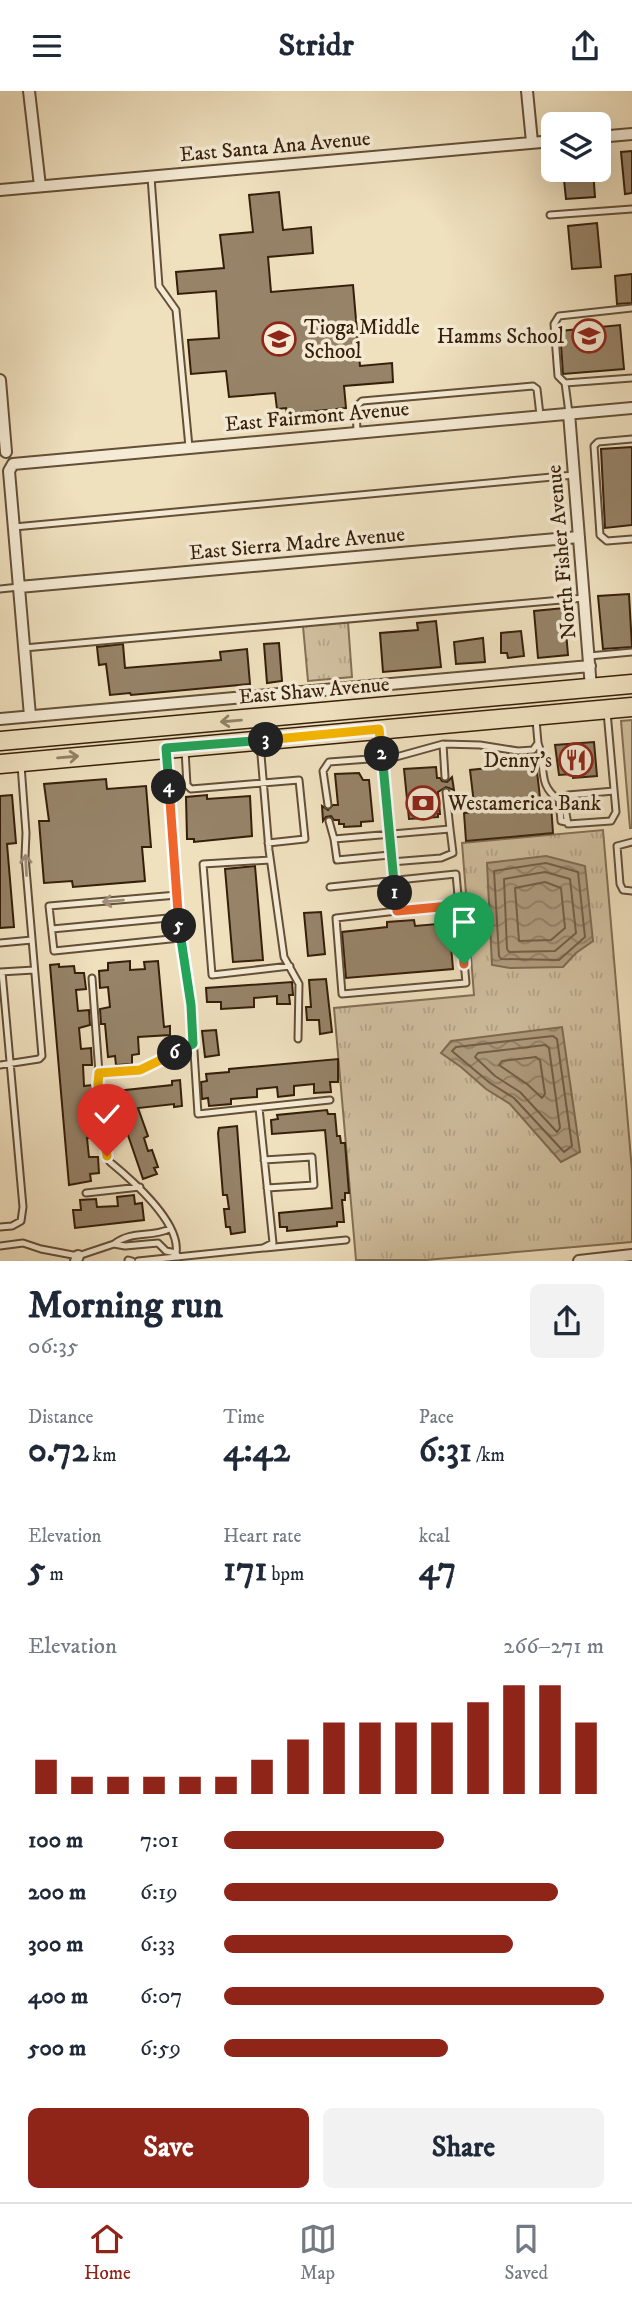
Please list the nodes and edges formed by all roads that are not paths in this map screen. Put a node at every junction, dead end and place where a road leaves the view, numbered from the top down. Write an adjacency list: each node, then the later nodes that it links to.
1 (29, 91): 8 (street)
2 (527, 91): 5 (street)
3 (632, 134): 4 (street)
4 (611, 136)
5 (532, 142): 6 (street, East Santa Ana Avenue); 7 (street, East Santa Ana Avenue)
6 (541, 142)
7 (151, 177): 8 (street, East Santa Ana Avenue); 22 (lane)
8 (40, 186): 9 (street, East Santa Ana Avenue)
9 (0, 190)
10 (632, 209): 11 (lane)
11 (550, 215)
12 (632, 308): 15 (lane)
13 (632, 378): 15 (lane)
14 (0, 380): 17 (street)
15 (565, 383): 18 (lane)
16 (632, 408): 18 (street, East Fairmont Avenue)
17 (1, 410): 23 (street)
18 (569, 413): 19 (street, East Fairmont Avenue); 24 (street, North Fisher Avenue)
19 (540, 415): 20 (street, East Fairmont Avenue); 20 (lane)
20 (357, 432): 22 (street, East Fairmont Avenue)
21 (632, 439): 27 (lane)
22 (189, 447): 25 (street, East Fairmont Avenue)
23 (6, 452)
24 (574, 475): 25 (lane); 26 (street, North Fisher Avenue)
25 (13, 527): 28 (street)
26 (579, 537): 28 (street, East Sierra Madre Avenue); 30 (street, North Fisher Avenue)
27 (632, 539)
28 (19, 587): 29 (lane); 31 (street)
29 (0, 589)
30 (584, 598): 31 (lane); 33 (street, North Fisher Avenue)
31 (24, 648): 41 (street)
32 (632, 652): 33 (lane)
33 (589, 661): 35 (street, North Fisher Avenue); 41 (street)
34 (632, 684): 35 (main road, East Shaw Avenue)
35 (592, 688): 36 (main road, East Shaw Avenue)
36 (567, 690): 38 (main road, East Shaw Avenue); 43 (main road)
37 (632, 707): 39 (main road)
38 (377, 708): 44 (main road); 45 (main road, East Shaw Avenue, one-way to 45)
39 (607, 709): 40 (main road); 55 (lane)
40 (536, 715): 43 (main road); 46 (lane)
41 (30, 716): 42 (street)
42 (0, 719)
43 (379, 729): 44 (main road); 50 (lane)
44 (260, 740): 48 (main road); 54 (lane)
45 (0, 741)
46 (538, 743): 47 (lane); 59 (lane)
47 (443, 744): 50 (lane); 53 (lane)
48 (184, 747): 49 (main road); 54 (lane)
49 (166, 748): 51 (main road, one-way to 49); 71 (lane)
50 (382, 757): 57 (lane); 61 (lane)
51 (21, 762): 52 (main road); 77 (lane, one-way to 51)
52 (0, 764)
53 (445, 777)
54 (261, 781): 64 (lane); 64 (lane)
55 (614, 791): 59 (lane); 59 (lane)
56 (446, 792): 60 (lane)
57 (328, 806)
58 (329, 821): 62 (lane)
59 (567, 822)
60 (450, 829): 61 (lane); 67 (lane)
61 (388, 836): 62 (lane); 65 (lane)
62 (334, 839): 65 (lane)
63 (632, 842): 70 (lane)
64 (268, 843): 66 (lane)
65 (390, 855): 67 (lane)
66 (270, 860): 79 (lane); 79 (lane)
67 (391, 862): 68 (lane)
68 (394, 880): 69 (lane); 72 (lane); 73 (lane)
69 (330, 887)
70 (632, 891)
71 (177, 895): 74 (lane); 75 (lane, one-way to 75)
72 (460, 905): 73 (lane); 73 (lane)
73 (397, 911)
74 (179, 917): 75 (lane); 76 (lane)
75 (52, 929): 76 (lane)
76 (180, 939): 84 (lane)
77 (32, 940): 78 (lane); 80 (lane)
78 (0, 943)
79 (290, 966): 83 (lane)
80 (34, 970): 81 (lane); 85 (lane)
81 (1, 972): 85 (lane)
82 (92, 978): 87 (lane)
83 (298, 1039)
84 (193, 1044): 87 (lane); 89 (lane)
85 (11, 1064): 86 (lane); 94 (lane)
86 (0, 1065)
87 (99, 1073): 91 (lane)
88 (330, 1100): 89 (lane)
89 (259, 1108): 90 (lane)
90 (264, 1160): 92 (lane); 92 (lane)
91 (140, 1187): 93 (lane); 95 (lane)
92 (267, 1188): 99 (lane)
93 (86, 1193)
94 (0, 1227)
95 (169, 1229): 97 (lane); 100 (lane)
96 (346, 1241): 99 (lane)
97 (114, 1244): 100 (lane); 102 (lane)
98 (0, 1246): 102 (lane)
99 (263, 1248): 100 (lane)
100 (177, 1255): 103 (lane)
101 (632, 1255): 104 (street)
102 (77, 1258)
103 (138, 1261)
104 (579, 1261)

